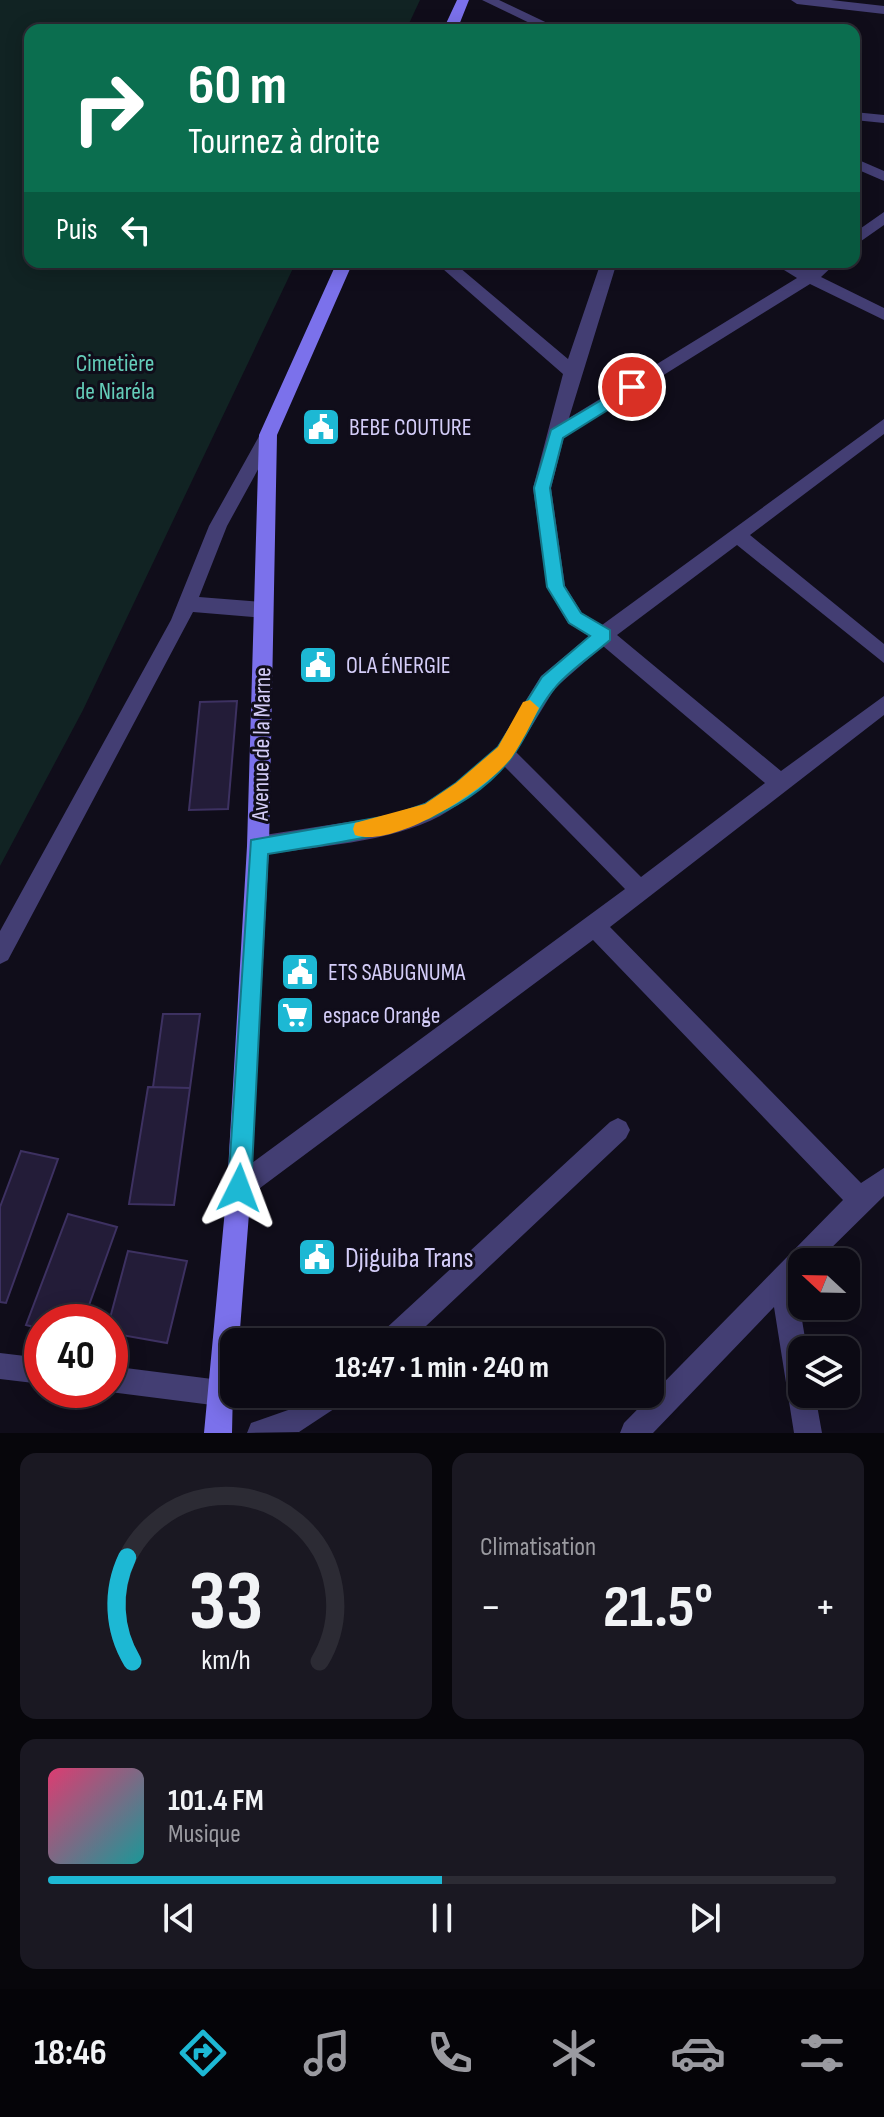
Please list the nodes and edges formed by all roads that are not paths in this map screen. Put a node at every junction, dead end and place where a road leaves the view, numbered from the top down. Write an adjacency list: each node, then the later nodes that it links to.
1 (463, 0): 5 (street)
2 (488, 0): 6 (street)
3 (797, 0): 4 (street)
4 (884, 10)
5 (453, 24)
6 (542, 24)
7 (860, 117): 8 (street)
8 (884, 119)
9 (860, 166): 10 (street)
10 (884, 176)
11 (884, 217): 12 (street)
12 (860, 236)
13 (342, 268): 23 (street, Avenue de la Marne)
14 (450, 268): 20 (street)
15 (607, 268): 20 (street)
16 (791, 268): 18 (street)
17 (821, 268): 18 (street)
18 (810, 277): 19 (street); 22 (street)
19 (884, 315)
20 (572, 372): 22 (street)
21 (884, 425): 24 (street)
22 (556, 434): 27 (street)
23 (268, 435): 25 (street); 26 (street, Avenue de la Marne)
24 (738, 536): 27 (street); 28 (street)
25 (187, 604): 26 (street); 35 (street)
26 (264, 610): 32 (street, Avenue de la Marne)
27 (603, 635): 30 (street); 31 (street)
28 (884, 655)
29 (884, 704): 31 (street)
30 (504, 753): 32 (street); 33 (street)
31 (781, 784): 33 (street)
32 (258, 846): 38 (street, Avenue de la Marne)
33 (641, 891): 34 (street)
34 (594, 926): 38 (street); 39 (street)
35 (0, 953)
36 (618, 1130): 42 (street)
37 (884, 1180): 39 (street)
38 (239, 1188): 41 (street, Avenue de la Marne)
39 (860, 1200): 40 (street)
40 (783, 1283): 50 (street); 51 (street)
41 (226, 1328)
42 (405, 1328)
43 (0, 1366): 44 (street)
44 (24, 1369)
45 (128, 1381): 46 (street)
46 (220, 1393): 48 (street, Avenue de la Marne)
47 (314, 1408): 49 (street)
48 (218, 1433)
49 (261, 1433)
50 (634, 1433)
51 (808, 1433)

